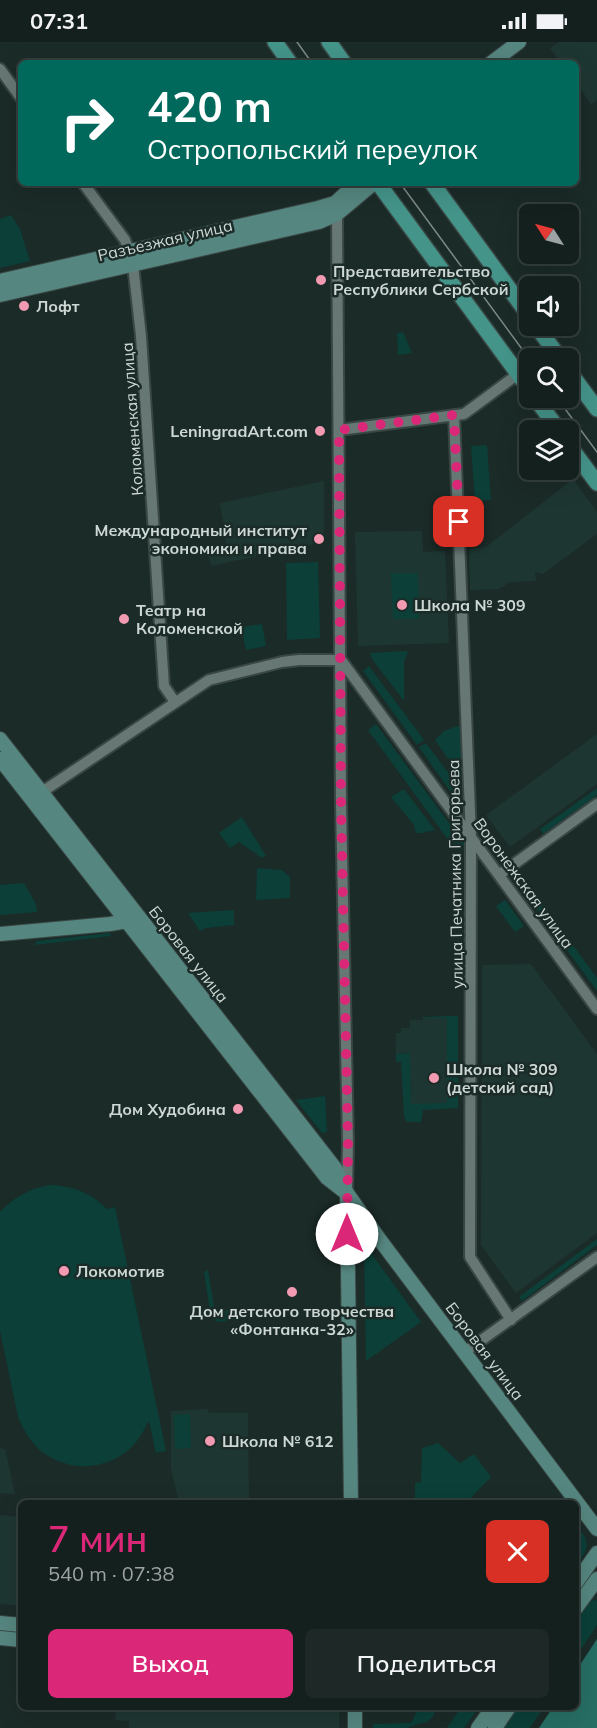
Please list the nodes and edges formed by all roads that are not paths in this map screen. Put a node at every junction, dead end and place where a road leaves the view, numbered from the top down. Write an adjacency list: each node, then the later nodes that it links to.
1 (274, 42): 4 (main road)
2 (329, 42): 5 (main road)
3 (519, 42): 6 (street)
4 (288, 60)
5 (342, 60)
6 (495, 60)
7 (0, 69): 8 (street)
8 (18, 94)
9 (85, 186): 15 (street, Коломенская улица)
10 (354, 186): 14 (street)
11 (369, 186): 14 (street)
12 (380, 186): 19 (main road)
13 (434, 186): 18 (main road)
14 (336, 208): 15 (street, Разъезжая улица); 23 (street)
15 (131, 258): 16 (street, Разъезжая улица); 17 (street, Разъезжая улица); 27 (street, Коломенская улица)
16 (0, 281)
17 (0, 295)
18 (519, 301)
19 (518, 374): 22 (street)
20 (579, 385): 21 (main road)
21 (597, 409)
22 (454, 415): 23 (street); 32 (street, улица Печатника Григорьева)
23 (339, 430): 26 (street)
24 (579, 459): 25 (main road)
25 (597, 483)
26 (340, 660): 27 (street); 32 (street, Воронежская улица); 37 (street)
27 (175, 702): 30 (street)
28 (0, 738): 30 (street, Боровая улица)
29 (0, 759): 30 (street, Боровая улица)
30 (37, 796): 34 (street, Боровая улица)
31 (597, 804): 33 (street)
32 (471, 837): 33 (street, Воронежская улица); 39 (street, улица Печатника Григорьева)
33 (499, 875): 36 (street, Воронежская улица)
34 (132, 918): 35 (street); 37 (street, Боровая улица)
35 (0, 934)
36 (597, 1009)
37 (347, 1193): 40 (street, Боровая улица); 41 (street)
38 (597, 1257): 39 (street)
39 (511, 1320): 40 (street)
40 (465, 1352): 42 (street, Боровая улица)
41 (351, 1500)
42 (575, 1500)
43 (579, 1505): 44 (street, Боровая улица)
44 (597, 1529)
45 (597, 1553): 46 (street)
46 (579, 1579)
47 (597, 1579): 48 (street)
48 (579, 1604)
49 (0, 1623): 50 (street)
50 (18, 1625)
51 (0, 1638): 52 (street)
52 (18, 1640)
53 (355, 1710): 56 (street)
54 (491, 1710): 57 (street)
55 (507, 1710): 58 (street)
56 (356, 1728)
57 (478, 1728)
58 (495, 1728)

